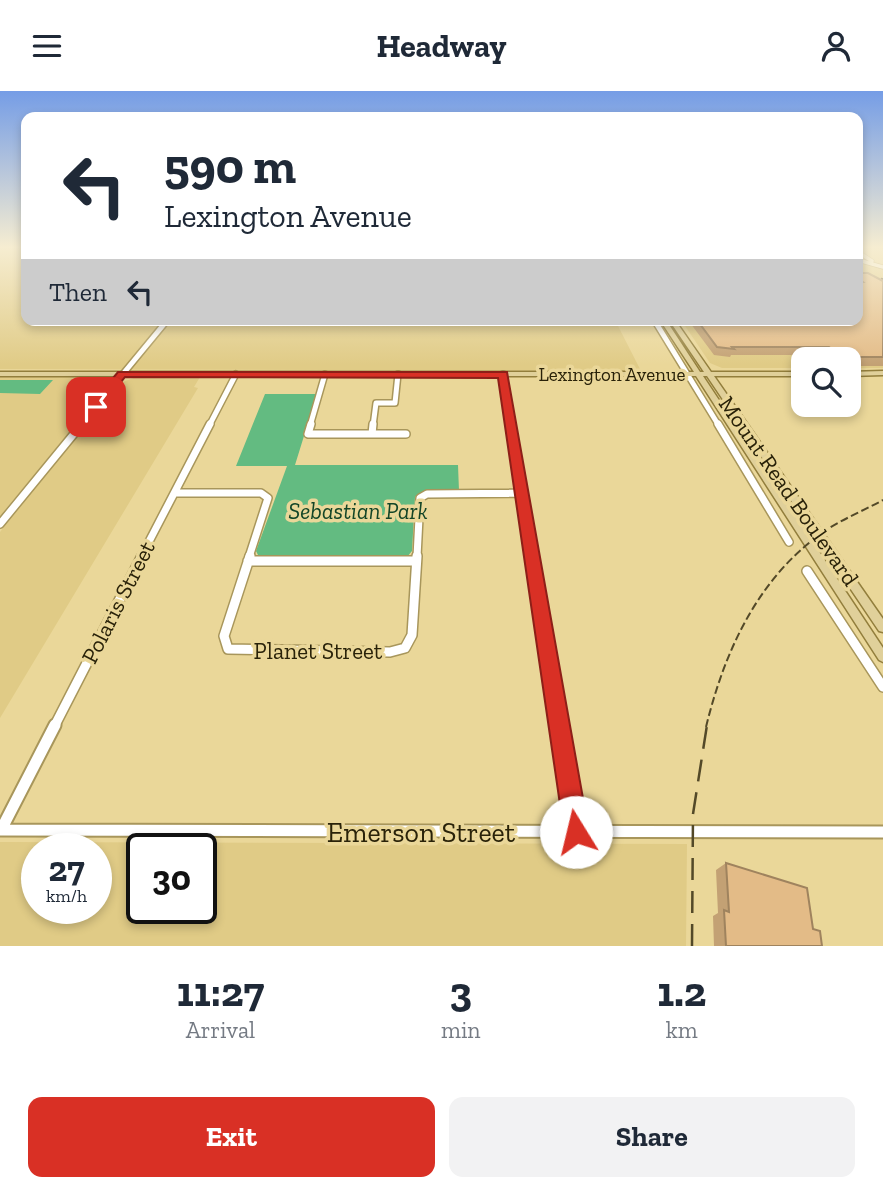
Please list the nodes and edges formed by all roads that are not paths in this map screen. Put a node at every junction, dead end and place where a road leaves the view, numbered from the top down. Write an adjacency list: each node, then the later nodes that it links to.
1 (162, 326): 8 (street)
2 (658, 326): 12 (street, Mount Read Boulevard)
3 (666, 326): 12 (main road, Mount Read Boulevard)
4 (676, 326): 13 (main road, Mount Read Boulevard)
5 (861, 373): 6 (main road)
6 (883, 373)
7 (0, 374): 8 (main road, Lexington Avenue)
8 (122, 374): 9 (main road, Lexington Avenue); 22 (street)
9 (236, 374): 10 (main road, Lexington Avenue); 20 (street, Polaris Street)
10 (326, 374): 15 (main road, Lexington Avenue); 18 (street)
11 (503, 374): 12 (main road, Lexington Avenue); 15 (main road, Lexington Avenue); 21 (street)
12 (692, 374): 13 (main road, Lexington Avenue); 16 (street, Mount Read Boulevard); 17 (main road, Mount Read Boulevard)
13 (708, 374): 14 (main road, Lexington Avenue); 27 (main road, Mount Read Boulevard)
14 (791, 374)
15 (398, 375): 18 (street)
16 (703, 401): 17 (street, Mount Read Boulevard); 23 (street, Mount Read Boulevard)
17 (719, 407): 28 (main road, Mount Read Boulevard)
18 (372, 434): 19 (street)
19 (406, 435)
20 (175, 493): 24 (street, Planet Street); 30 (street, Polaris Street)
21 (522, 493): 25 (street, Planet Street); 31 (street)
22 (0, 524)
23 (789, 542)
24 (248, 561): 25 (street); 25 (street, Planet Street)
25 (416, 561)
26 (807, 571): 29 (street, Mount Read Boulevard)
27 (883, 628)
28 (883, 657)
29 (883, 687)
30 (0, 830): 31 (street, Emerson Street)
31 (576, 832): 32 (street, Emerson Street)
32 (883, 832)

